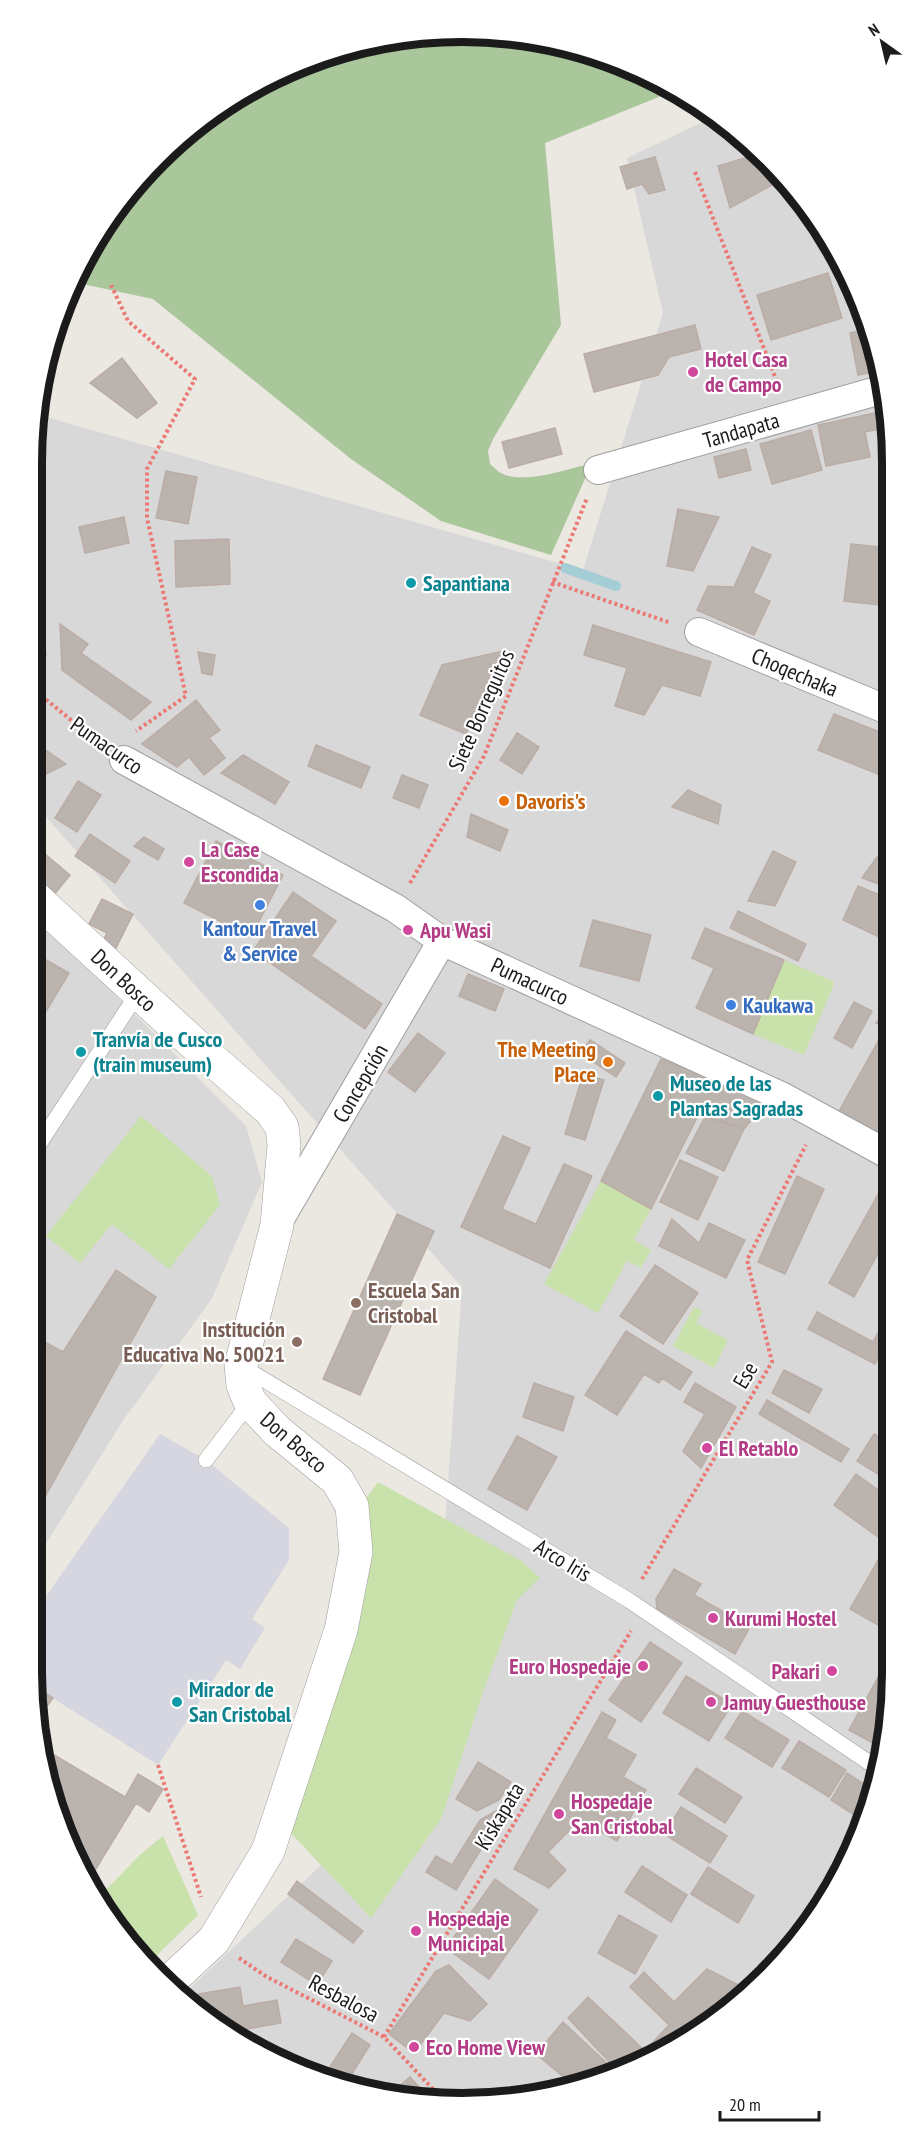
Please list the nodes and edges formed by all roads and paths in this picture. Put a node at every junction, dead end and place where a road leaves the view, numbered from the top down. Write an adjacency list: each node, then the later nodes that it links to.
1 (695, 172): 4 (path)
2 (111, 285): 10 (path)
3 (876, 391): 4 (street, Tandapata)
4 (790, 416): 5 (street, Tandapata)
5 (598, 470): 6 (path, Siete Borreguitos)
6 (552, 582): 7 (path); 12 (path, Siete Borreguitos)
7 (699, 632): 9 (street, Choqechaka)
8 (42, 696): 10 (path, Pumacurco)
9 (882, 708)
10 (116, 755): 12 (street, Pumacurco)
11 (42, 904): 14 (street, Don Bosco)
12 (395, 908): 13 (street, Pumacurco)
13 (442, 941): 15 (street, Pumacurco); 18 (street, Concepción)
14 (138, 993): 16 (lane); 18 (street, Don Bosco)
15 (820, 1118): 17 (street, Pumacurco); 22 (path, Ese)
16 (42, 1140)
17 (882, 1151)
18 (277, 1225): 19 (street, Don Bosco)
19 (241, 1365): 20 (street, Don Bosco); 22 (lane, Arco Iris)
20 (250, 1402): 21 (lane); 27 (street, Don Bosco)
21 (206, 1460)
22 (630, 1601): 23 (lane, Arco Iris)
23 (643, 1611): 25 (lane, Arco Iris); 29 (path, Kiskapata)
24 (158, 1765): 26 (path)
25 (872, 1765)
26 (202, 1899)
27 (214, 1940): 28 (street, Don Bosco); 29 (path, Resbalosa)
28 (173, 1978)
29 (384, 2037): 30 (path, Resbalosa)
30 (436, 2092)

